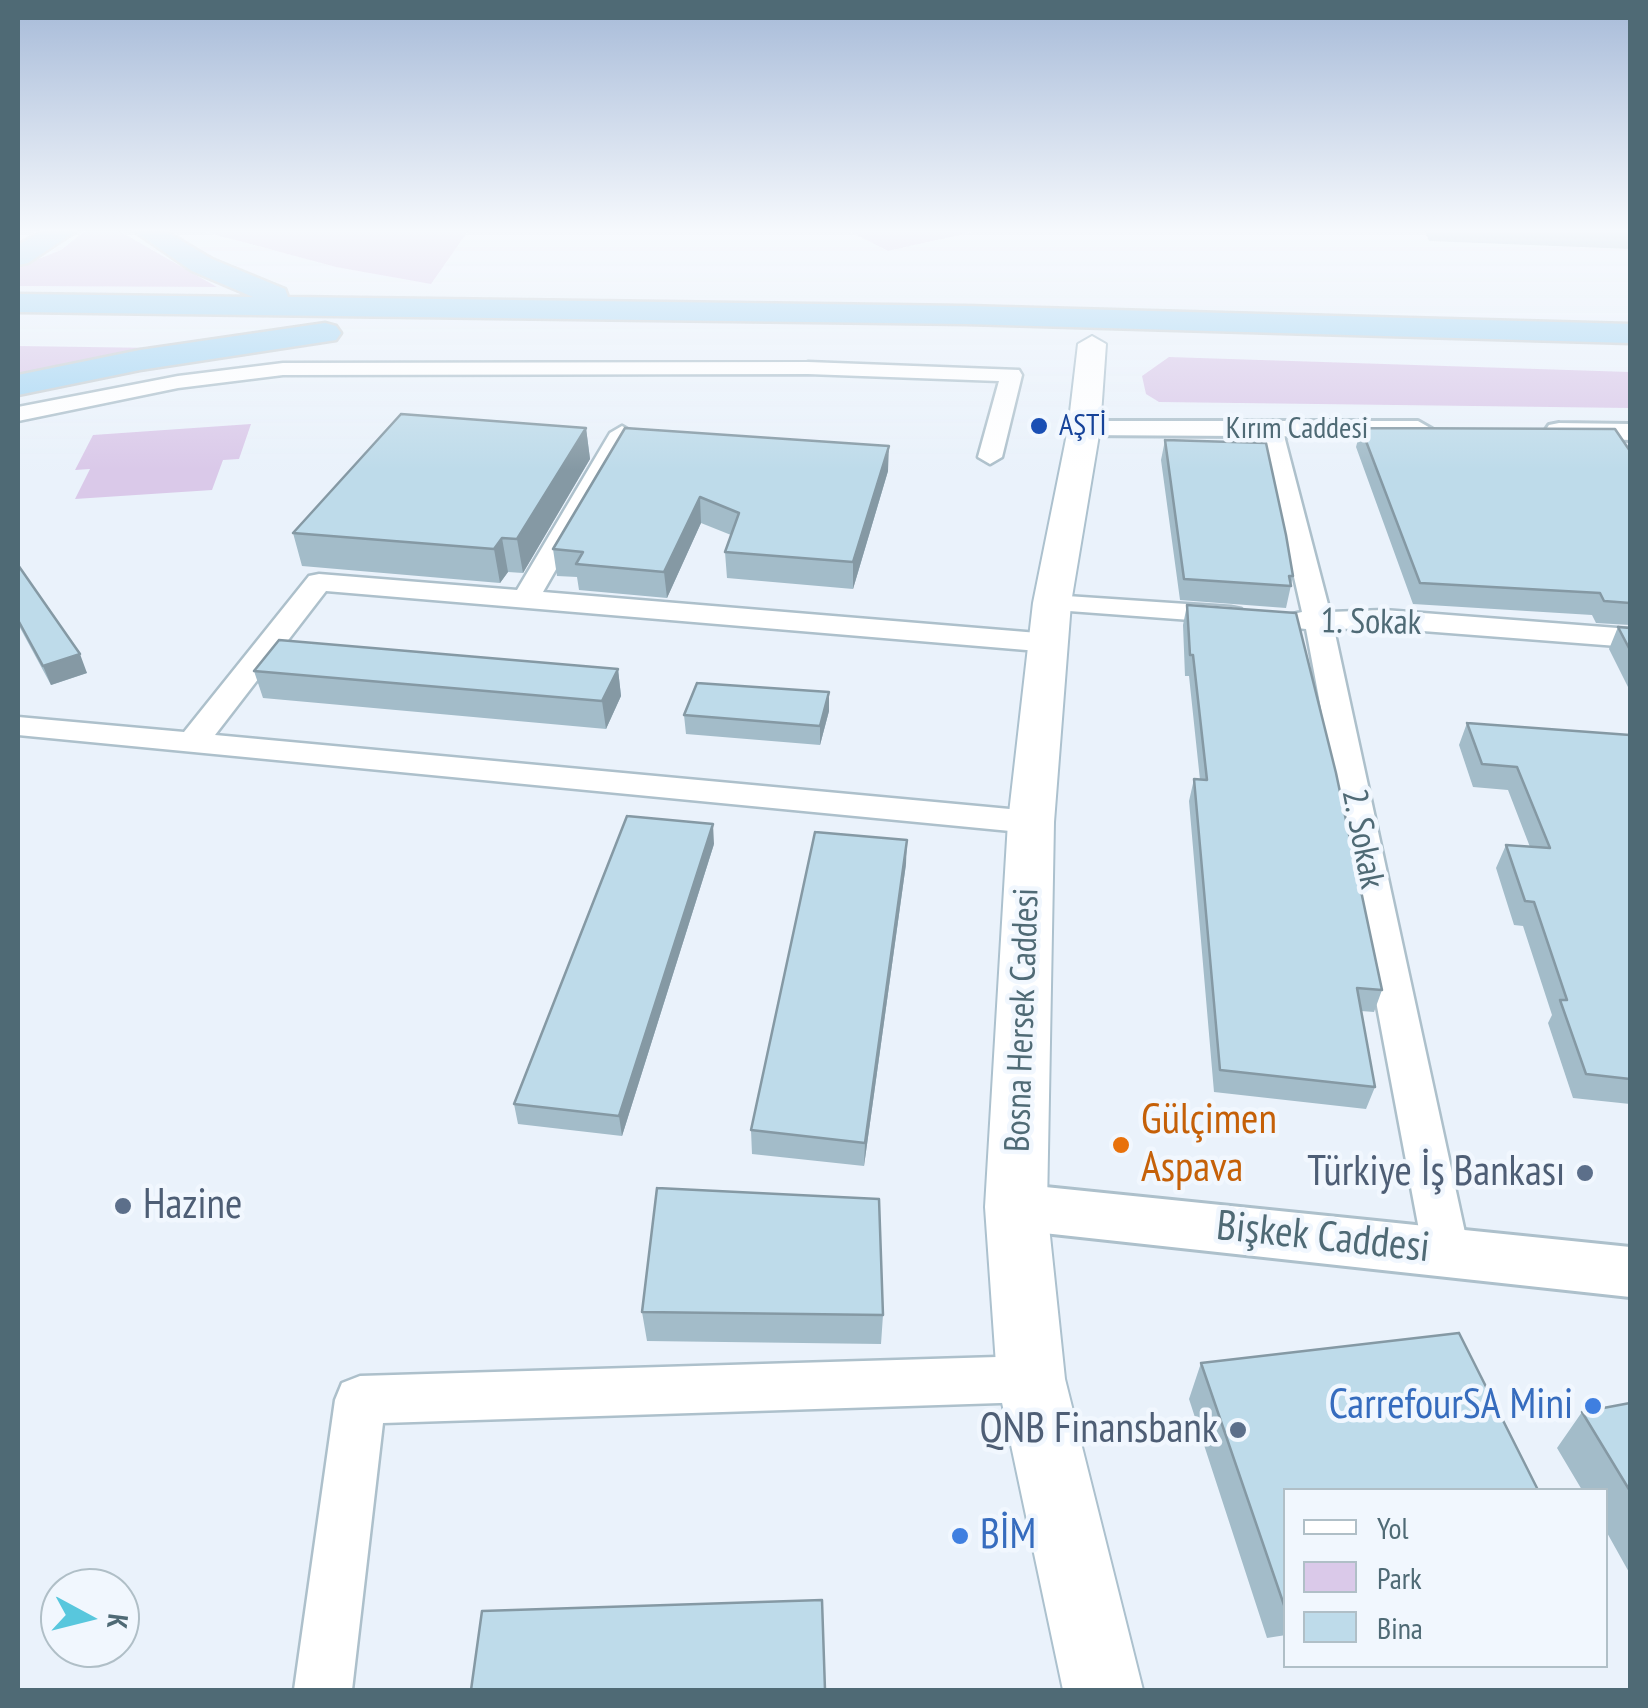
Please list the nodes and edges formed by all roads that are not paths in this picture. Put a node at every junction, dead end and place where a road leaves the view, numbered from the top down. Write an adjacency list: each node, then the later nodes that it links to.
1 (168, 311): 5 (highway)
2 (312, 311): 5 (highway)
3 (966, 315): 4 (highway); 5 (highway); 7 (highway)
4 (1630, 316)
5 (330, 319): 6 (highway); 8 (highway); 10 (highway)
6 (18, 329)
7 (1630, 334)
8 (1092, 344): 9 (highway); 13 (main road, Bosna Hersek Caddesi)
9 (1630, 360)
10 (18, 385)
11 (18, 414): 18 (street)
12 (1271, 428): 13 (street, Kırım Caddesi); 14 (street, Kırım Caddesi); 20 (street, 2. Sokak)
13 (1084, 429): 21 (main road, Bosna Hersek Caddesi)
14 (1449, 429)
15 (1523, 430): 16 (street)
16 (1630, 432)
17 (622, 433): 19 (street)
18 (990, 457)
19 (524, 602): 21 (street, 1. Sokak); 24 (street, 1. Sokak)
20 (1319, 623): 21 (street, 1. Sokak); 22 (street, 1. Sokak); 27 (street, 2. Sokak)
21 (1051, 624): 25 (main road, Bosna Hersek Caddesi)
22 (1630, 638)
23 (18, 726): 24 (street)
24 (194, 741): 25 (street)
25 (1031, 822): 26 (main road, Bosna Hersek Caddesi)
26 (1016, 1206): 27 (street, Bişkek Caddesi); 29 (main road, Bosna Hersek Caddesi)
27 (1446, 1251): 28 (street, Bişkek Caddesi)
28 (1630, 1272)
29 (1031, 1378): 30 (street); 31 (main road, Bosna Hersek Caddesi)
30 (323, 1690)
31 (1104, 1690)

